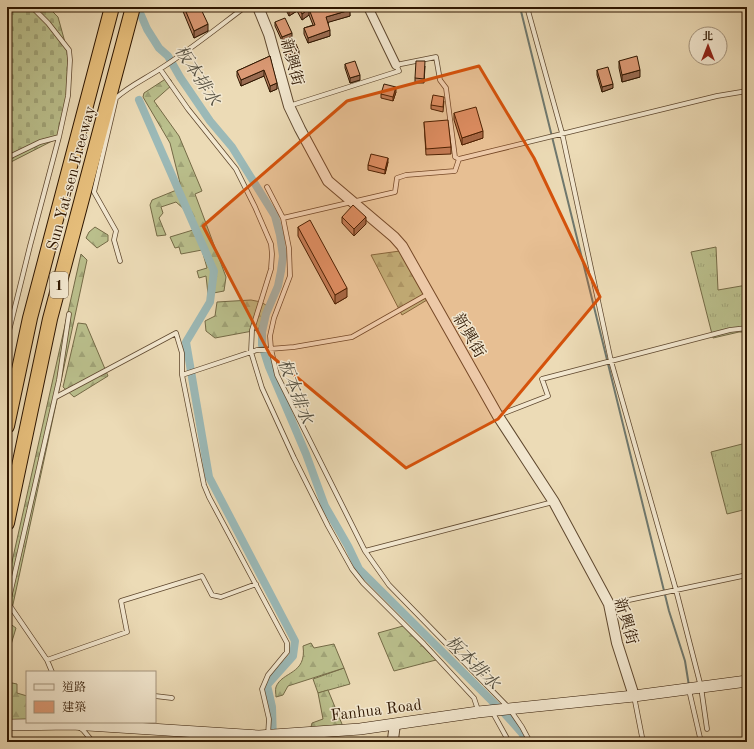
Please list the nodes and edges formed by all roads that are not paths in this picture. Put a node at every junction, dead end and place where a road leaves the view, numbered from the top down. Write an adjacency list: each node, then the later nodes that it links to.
1 (32, 7): 13 (lane)
2 (112, 7): 30 (highway, Sun Yat-sen Freeway / 1)
3 (133, 7): 32 (highway, Sun Yat-sen Freeway / 1)
4 (245, 7): 9 (lane)
5 (258, 7): 11 (street, 新興街)
6 (368, 7): 8 (street)
7 (527, 7): 12 (lane)
8 (396, 65): 11 (lane); 15 (lane)
9 (160, 70): 19 (lane); 25 (lane)
10 (747, 91): 12 (lane)
11 (289, 106): 17 (street, 新興街)
12 (562, 133): 15 (lane); 26 (lane)
13 (59, 137): 14 (lane); 23 (lane)
14 (7, 158)
15 (459, 159): 17 (lane)
16 (267, 187): 18 (lane)
17 (351, 201): 18 (lane); 20 (street, 新興街)
18 (283, 218): 24 (lane)
19 (120, 261)
20 (429, 294): 24 (lane); 29 (street, 新興街)
21 (70, 314): 28 (lane)
22 (747, 328): 26 (lane)
23 (7, 339)
24 (271, 349): 25 (lane); 33 (lane)
25 (251, 352): 27 (lane); 48 (lane)
26 (611, 361): 29 (lane); 36 (lane)
27 (182, 375): 28 (lane); 35 (lane)
28 (56, 397): 38 (lane)
29 (498, 416): 31 (street, 新興街)
30 (7, 426)
31 (554, 502): 33 (lane); 37 (street, 新興街)
32 (7, 523)
33 (365, 551): 46 (lane)
34 (747, 575): 36 (lane)
35 (256, 584): 38 (lane); 53 (lane)
36 (676, 590): 37 (lane); 41 (lane)
37 (610, 604): 44 (street, 新興街)
38 (47, 660): 39 (lane)
39 (52, 671)
40 (747, 681): 41 (main road, Fanhua Road)
41 (701, 687): 42 (main road, Fanhua Road); 52 (lane)
42 (689, 688): 44 (main road, Fanhua Road); 59 (lane)
43 (156, 696): 45 (lane)
44 (634, 696): 46 (main road, Fanhua Road); 58 (lane)
45 (172, 698)
46 (509, 708): 47 (main road, Fanhua Road); 57 (lane)
47 (492, 710): 48 (main road, Fanhua Road); 56 (lane)
48 (478, 712): 50 (main road, Fanhua Road)
49 (72, 723): 51 (main road, Fanhua Road); 53 (main road, Fanhua Road); 54 (lane)
50 (395, 724): 53 (main road, Fanhua Road); 55 (street)
51 (7, 725)
52 (707, 729)
53 (268, 739)
54 (93, 742)
55 (395, 742)
56 (509, 742)
57 (530, 742)
58 (643, 742)
59 (701, 742)

